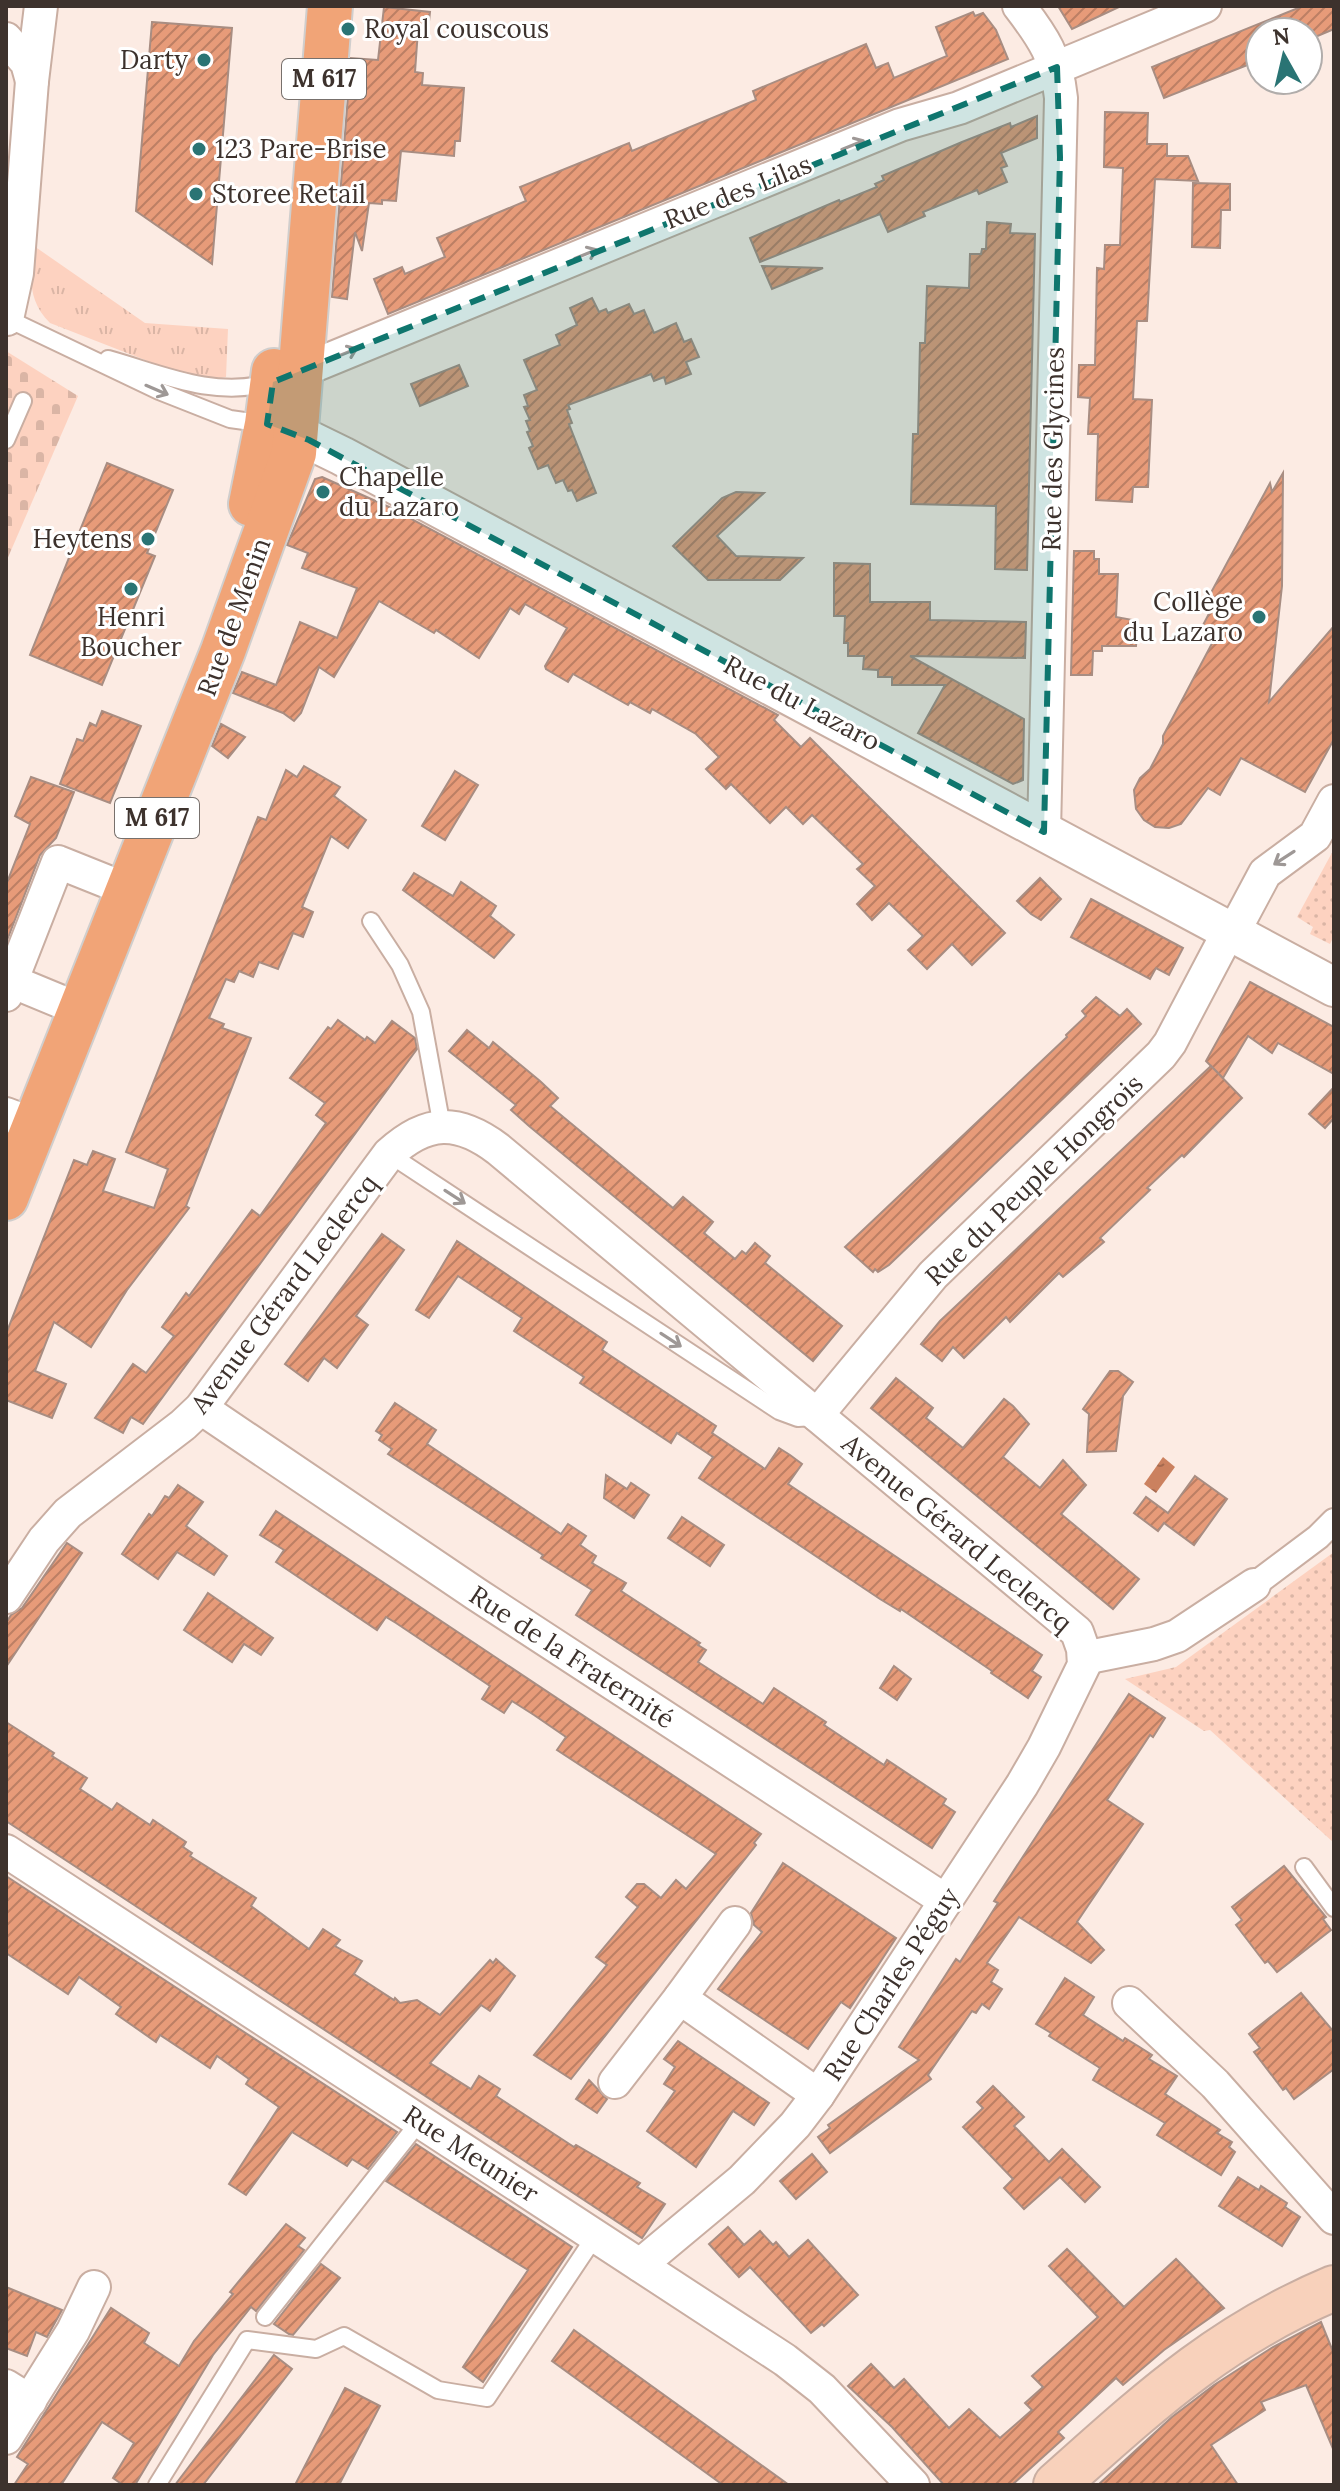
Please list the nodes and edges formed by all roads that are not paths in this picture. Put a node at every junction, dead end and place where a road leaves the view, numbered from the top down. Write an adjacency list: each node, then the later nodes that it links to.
1 (41, 6): 8 (street)
2 (303, 6): 12 (main road, Rue de Menin / M 617)
3 (330, 6): 12 (main road, Rue de Menin / M 617)
4 (1019, 6): 7 (street)
5 (1205, 6): 7 (street, Rue des Lilas)
6 (6, 39): 8 (street)
7 (1057, 67): 12 (street, Rue des Lilas, one-way to 7); 15 (street, Rue des Glycines)
8 (32, 81): 9 (street)
9 (7, 318): 10 (lane)
10 (61, 346): 12 (lane); 12 (lane, one-way to 12)
11 (23, 401): 13 (lane)
12 (285, 403): 15 (street, Rue du Lazaro); 16 (main road, Rue de Menin / M 617)
13 (6, 440)
14 (1334, 801): 18 (street, Rue du Peuple Hongrois, one-way to 18)
15 (1044, 832): 18 (street, Rue du Lazaro)
16 (118, 886): 19 (street); 21 (main road, Rue de Menin / M 617)
17 (371, 921): 23 (lane)
18 (1231, 932): 20 (street, Rue du Lazaro); 27 (street, Rue du Peuple Hongrois)
19 (8, 985): 21 (street)
20 (1334, 987)
21 (70, 1005): 22 (main road, Rue de Menin / M 617)
22 (15, 1124): 25 (main road, Rue de Menin / M 617)
23 (442, 1127): 24 (street, Avenue Gérard Leclercq); 27 (street, Avenue Gérard Leclercq)
24 (389, 1154): 26 (street, Avenue Gérard Leclercq); 27 (lane, Avenue Gérard Leclercq, one-way to 27)
25 (6, 1198)
26 (201, 1408): 30 (street, Avenue Gérard Leclercq); 34 (street, Rue de la Fraternité)
27 (817, 1415): 31 (street, Avenue Gérard Leclercq)
28 (1334, 1521): 29 (street)
29 (1254, 1585): 31 (street)
30 (6, 1597)
31 (1084, 1658): 34 (street, Rue Charles Péguy)
32 (6, 1851): 41 (street, Rue Meunier)
33 (1304, 1867): 35 (lane)
34 (946, 1901): 40 (street, Rue Charles Péguy)
35 (1334, 1908)
36 (735, 1923): 37 (street)
37 (680, 1998): 39 (street); 40 (street)
38 (1129, 2003): 42 (street)
39 (615, 2082)
40 (818, 2095): 44 (street, Rue Charles Péguy)
41 (420, 2121): 43 (street, Rue Meunier); 47 (lane)
42 (1334, 2218)
43 (596, 2235): 44 (street, Rue Meunier); 50 (lane)
44 (640, 2265): 51 (street, Rue Meunier)
45 (94, 2287): 48 (street)
46 (1334, 2288): 52 (main road)
47 (265, 2317)
48 (18, 2394): 49 (street)
49 (6, 2438)
50 (157, 2485)
51 (913, 2485)
52 (1056, 2485)

